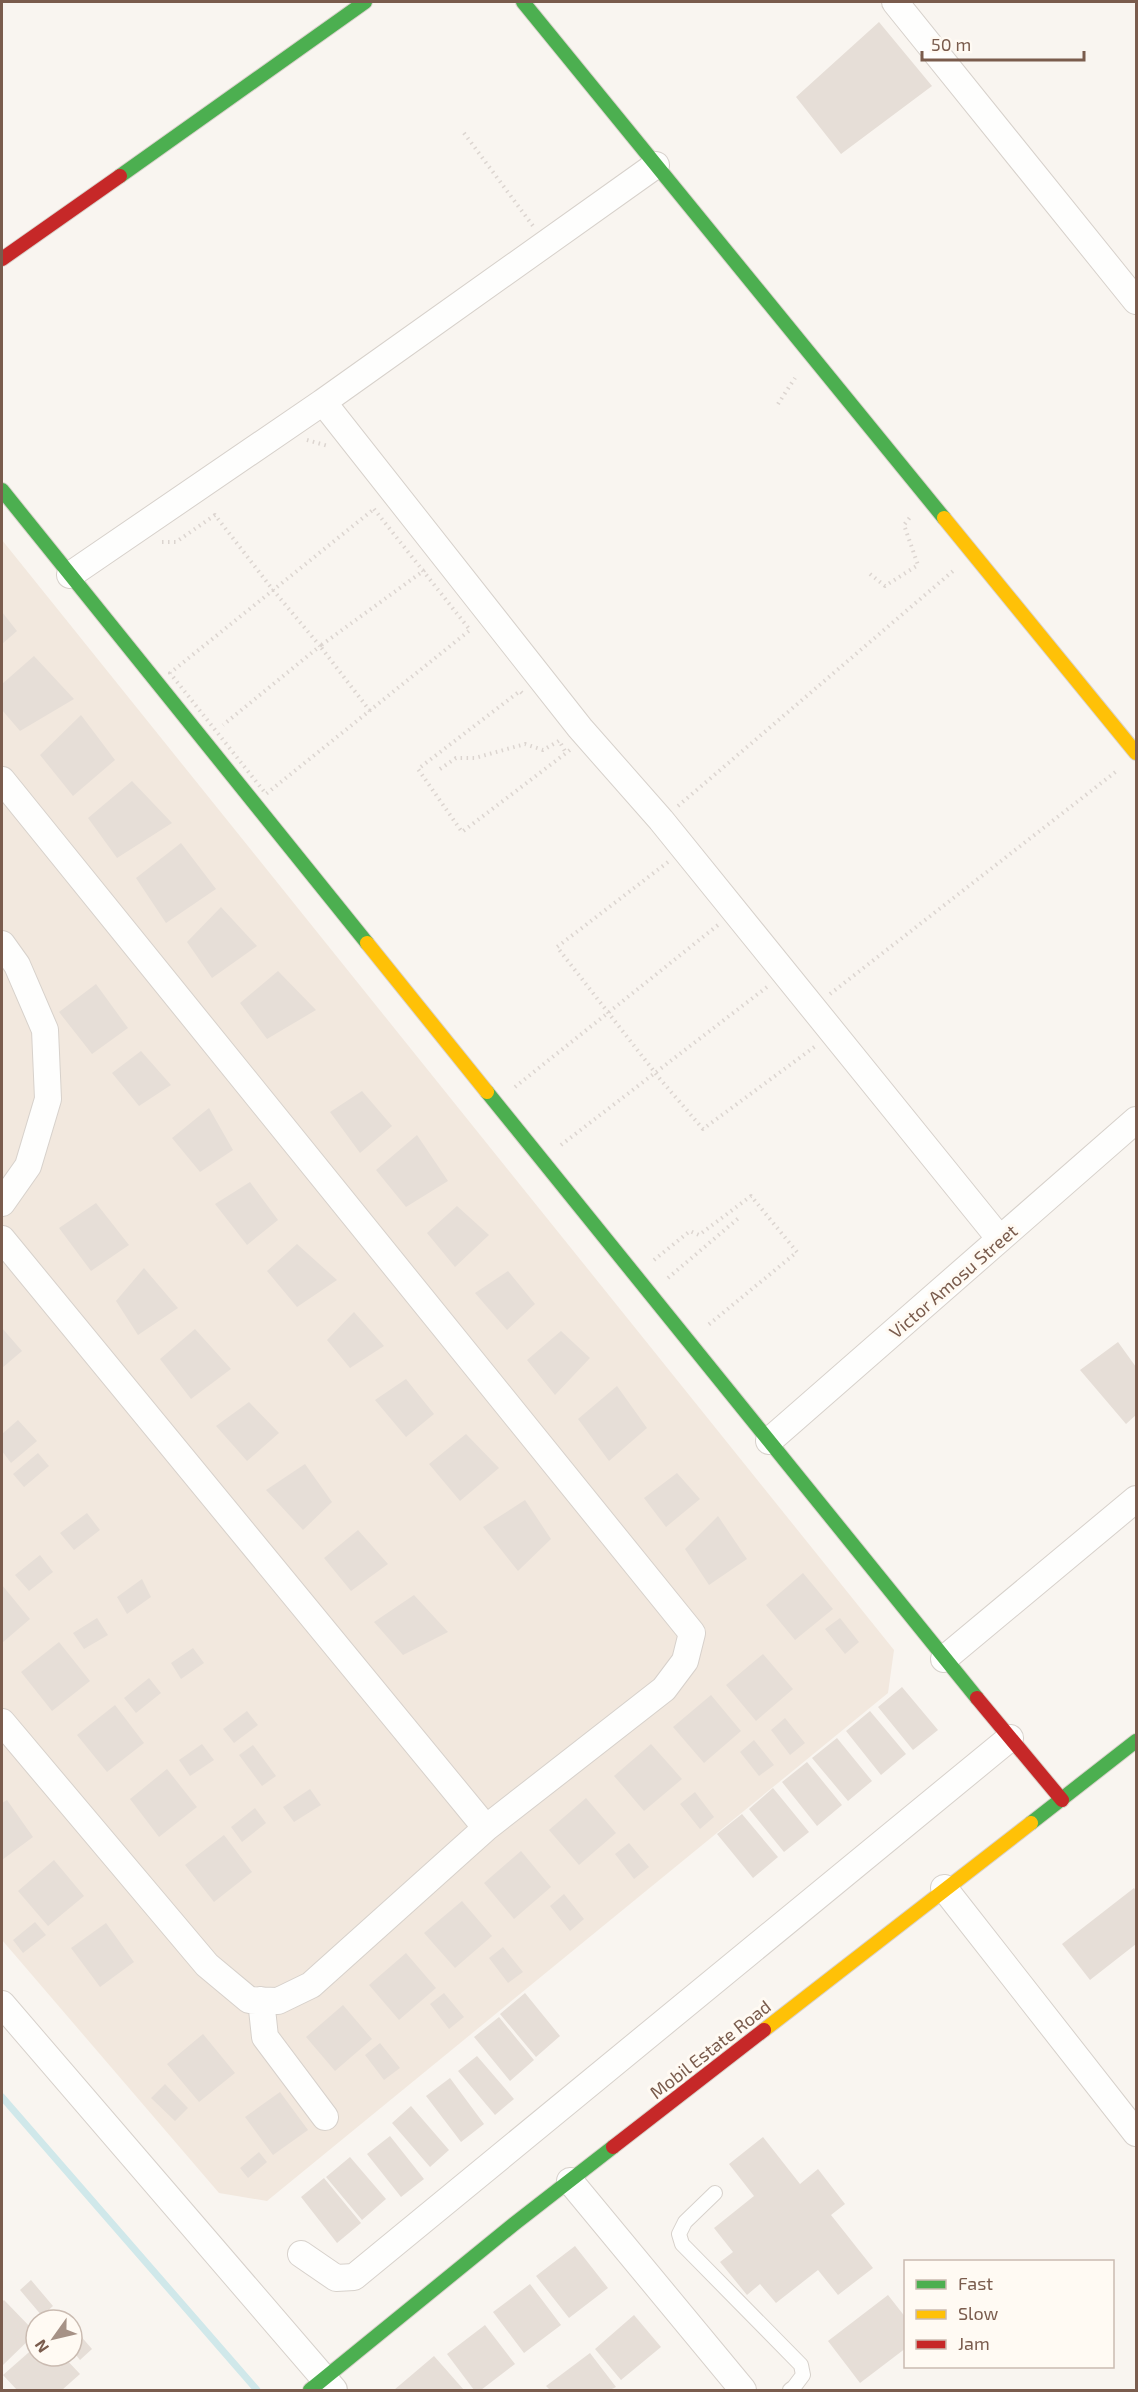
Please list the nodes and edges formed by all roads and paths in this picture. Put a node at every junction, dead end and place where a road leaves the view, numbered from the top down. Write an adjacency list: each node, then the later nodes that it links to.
1 (365, 2): 7 (street)
2 (523, 2): 5 (street)
3 (895, 2): 8 (street)
4 (464, 133): 6 (path)
5 (657, 165): 6 (street); 12 (street)
6 (546, 243): 9 (street)
7 (2, 260)
8 (1137, 301)
9 (323, 402): 19 (street); 30 (street)
10 (306, 440): 11 (path)
11 (334, 448)
12 (918, 486): 15 (street); 18 (path)
13 (2, 490): 19 (street)
14 (164, 535): 20 (path)
15 (973, 554): 27 (street); 30 (path)
16 (432, 564): 17 (path)
17 (423, 571): 20 (path); 21 (path); 23 (path)
18 (870, 574)
19 (70, 575): 47 (street)
20 (273, 590): 21 (path); 24 (path)
21 (320, 646): 23 (path); 24 (path)
22 (526, 699): 26 (path)
23 (370, 711): 24 (path)
24 (216, 731)
25 (552, 732): 26 (path)
26 (559, 740): 28 (path)
27 (1132, 758): 35 (path)
28 (440, 770)
29 (2, 780): 56 (street)
30 (661, 820): 35 (street)
31 (677, 870): 36 (path)
32 (723, 921): 36 (path)
33 (2, 944): 42 (street)
34 (768, 982): 38 (path)
35 (813, 1007): 45 (street)
36 (609, 1011): 38 (path); 39 (path)
37 (813, 1035): 38 (path)
38 (654, 1072): 41 (path)
39 (508, 1092)
40 (1137, 1120): 45 (street, Victor Amosu Street)
41 (552, 1152)
42 (2, 1203)
43 (741, 1216): 47 (path)
44 (2, 1239): 56 (street)
45 (1000, 1239): 49 (street, Victor Amosu Street)
46 (649, 1264): 48 (path)
47 (650, 1294): 49 (street)
48 (701, 1332)
49 (769, 1442): 51 (street)
50 (1137, 1499): 51 (street)
51 (944, 1659): 53 (street)
52 (2, 1722): 58 (street)
53 (1010, 1738): 55 (street); 64 (street)
54 (1137, 1741): 55 (street, Mobil Estate Road)
55 (1062, 1800): 57 (street, Mobil Estate Road)
56 (486, 1828): 58 (street)
57 (944, 1888): 61 (street); 62 (street, Mobil Estate Road)
58 (261, 2000): 60 (street)
59 (2, 2004): 65 (street)
60 (325, 2117)
61 (1137, 2133)
62 (570, 2181): 65 (street, Mobil Estate Road); 66 (street)
63 (715, 2193): 67 (lane)
64 (301, 2254)
65 (323, 2387)
66 (743, 2391)
67 (790, 2391)

